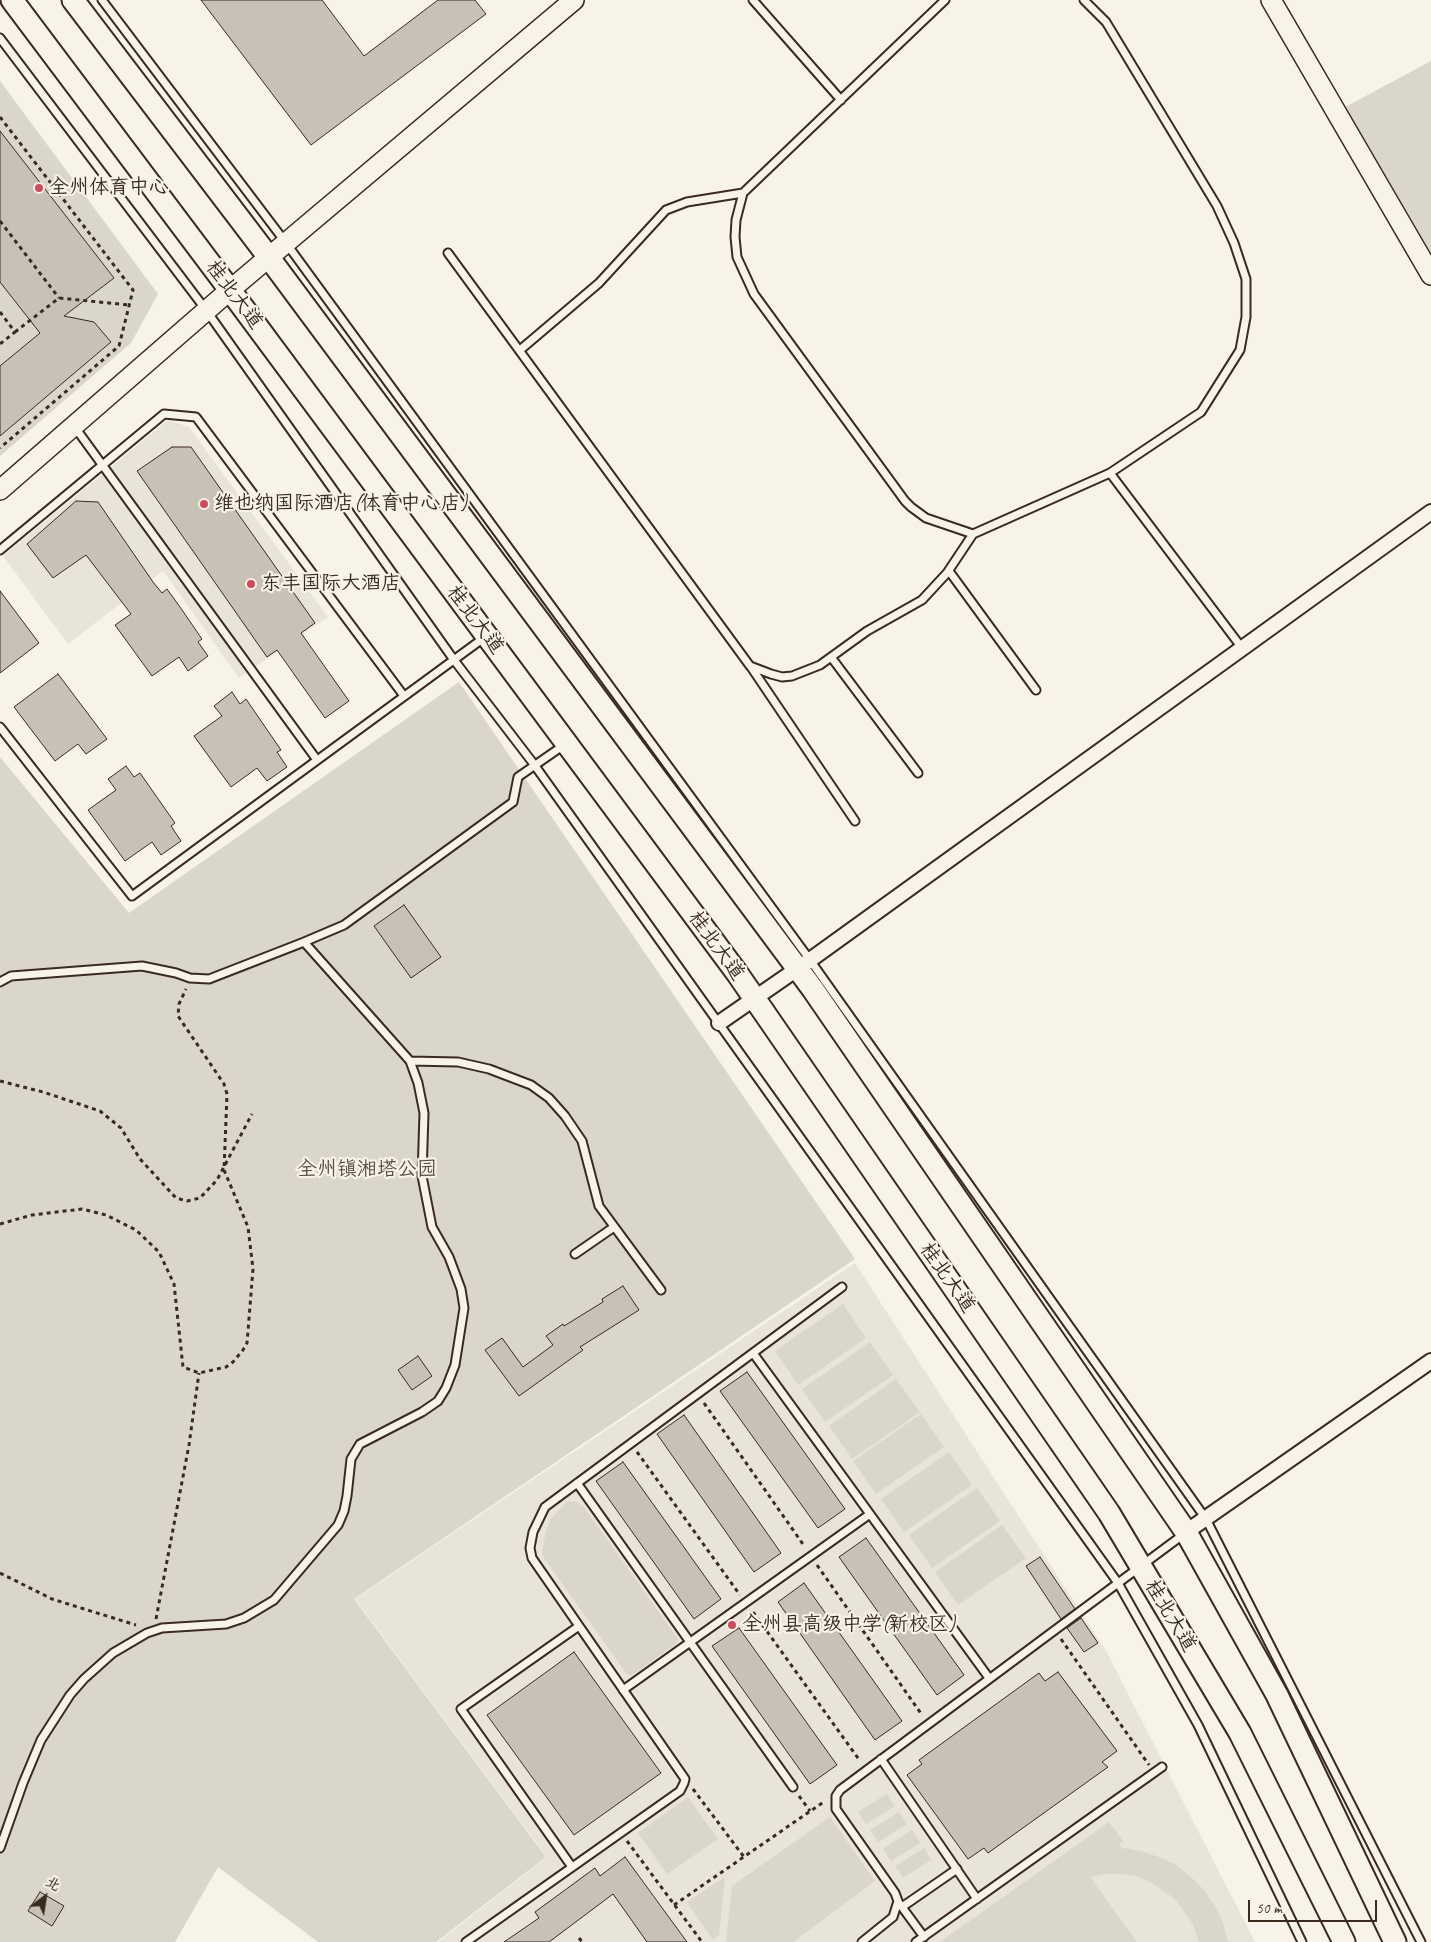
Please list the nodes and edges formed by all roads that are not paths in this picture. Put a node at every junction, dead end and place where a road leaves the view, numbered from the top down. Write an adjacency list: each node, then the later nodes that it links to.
1 (12, 0): 16 (main road, 桂北大道)
2 (73, 0): 14 (main road)
3 (102, 0): 12 (lane)
4 (574, 0): 12 (main road)
5 (753, 0): 10 (lane)
6 (945, 0): 10 (lane)
7 (1084, 0): 21 (lane)
8 (1271, 0): 15 (main road)
9 (0, 38): 17 (lane)
10 (841, 100): 11 (lane)
11 (743, 193): 18 (lane); 24 (lane)
12 (286, 243): 14 (main road); 41 (lane)
13 (448, 253): 18 (lane)
14 (268, 257): 16 (main road); 41 (main road)
15 (1431, 275)
16 (230, 290): 17 (main road); 27 (main road, 桂北大道)
17 (206, 310): 19 (main road); 30 (lane)
18 (520, 350): 31 (lane)
19 (74, 426): 20 (lane); 22 (main road)
20 (103, 465): 25 (lane); 33 (lane); 36 (lane)
21 (1110, 473): 24 (lane); 28 (lane)
22 (0, 490)
23 (1431, 512): 28 (street)
24 (973, 534): 26 (lane)
25 (0, 550)
26 (949, 570): 29 (lane); 32 (lane)
27 (487, 636): 30 (lane); 35 (main road, 桂北大道)
28 (1242, 648): 41 (street)
29 (831, 657): 31 (lane); 38 (lane)
30 (454, 660): 33 (lane); 37 (lane)
31 (750, 666): 39 (lane)
32 (1036, 690)
33 (404, 696): 36 (lane)
34 (0, 727): 36 (lane)
35 (567, 743): 37 (lane); 43 (main road, 桂北大道)
36 (317, 760)
37 (534, 766): 40 (lane); 44 (lane)
38 (918, 773)
39 (855, 821)
40 (304, 942): 42 (lane); 45 (lane)
41 (804, 964): 43 (street); 54 (lane); 55 (main road)
42 (0, 982)
43 (754, 998): 44 (street); 56 (main road, 桂北大道)
44 (719, 1023): 57 (lane)
45 (410, 1061): 46 (lane); 65 (lane)
46 (614, 1227): 47 (lane); 49 (lane)
47 (575, 1254)
48 (842, 1287): 50 (lane)
49 (661, 1290)
50 (753, 1353): 52 (lane); 53 (lane)
51 (1431, 1361): 54 (street)
52 (577, 1483): 58 (lane); 59 (lane)
53 (870, 1514): 59 (lane); 60 (lane)
54 (1206, 1519): 55 (street); 77 (lane)
55 (1186, 1532): 56 (lane); 76 (main road)
56 (1140, 1566): 57 (lane); 75 (main road, 桂北大道)
57 (1118, 1583): 60 (lane); 74 (lane)
58 (579, 1626): 61 (lane); 66 (lane)
59 (690, 1642): 61 (lane); 64 (lane)
60 (989, 1678): 62 (lane)
61 (623, 1690): 66 (lane)
62 (881, 1759): 67 (lane); 69 (lane)
63 (1162, 1767): 68 (lane)
64 (793, 1788)
65 (0, 1848)
66 (572, 1867): 71 (lane)
67 (957, 1868): 68 (lane); 69 (lane)
68 (977, 1898): 70 (lane)
69 (900, 1904): 70 (lane); 72 (lane)
70 (924, 1937): 73 (lane)
71 (466, 1942)
72 (862, 1942)
73 (916, 1942)
74 (1302, 1942)
75 (1344, 1942)
76 (1395, 1942)
77 (1421, 1942)

